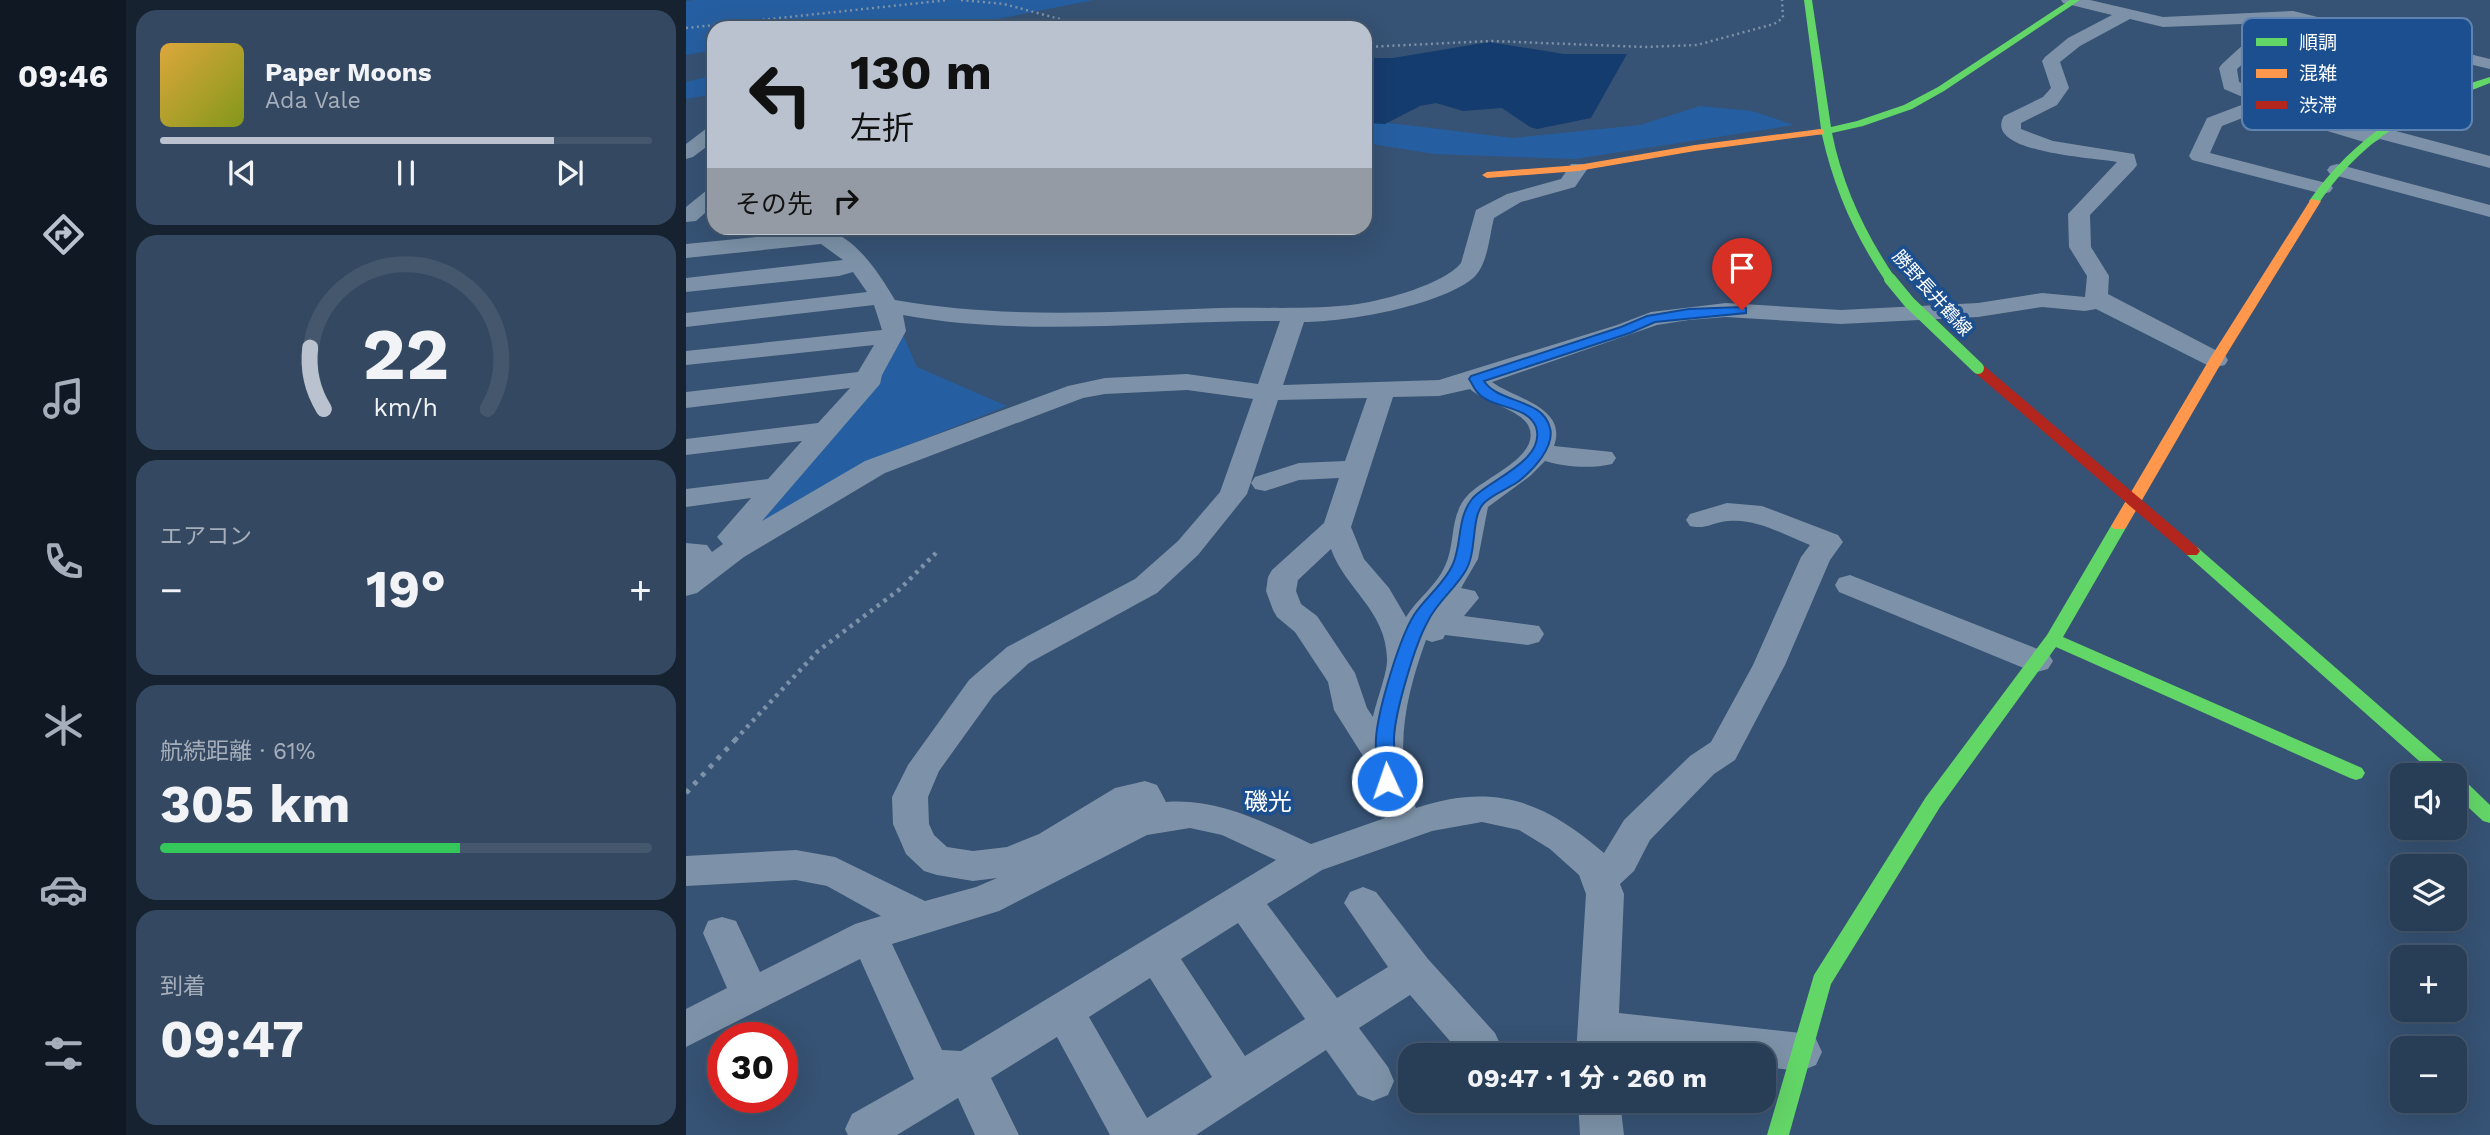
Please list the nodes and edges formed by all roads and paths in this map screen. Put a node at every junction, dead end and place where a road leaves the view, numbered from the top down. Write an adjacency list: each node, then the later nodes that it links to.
1 (948, 0): 12 (path)
2 (961, 0): 13 (path)
3 (1782, 0): 16 (path)
4 (1808, 0): 5 (street); 26 (street, 勝野長井鶴線)
5 (1825, 0)
6 (2069, 0): 7 (street)
7 (2075, 0): 8 (street); 26 (street)
8 (2124, 15): 9 (street); 47 (street)
9 (2242, 18)
10 (2250, 18): 11 (street)
11 (2300, 18)
12 (746, 21)
13 (1067, 21)
14 (707, 26): 15 (path)
15 (686, 28)
16 (1372, 47)
17 (2242, 55): 22 (street)
18 (2472, 60): 19 (street)
19 (2490, 64)
20 (2490, 80): 21 (street)
21 (2472, 87)
22 (2242, 90)
23 (2242, 112): 35 (street)
24 (2353, 130): 27 (street)
25 (2383, 130): 27 (street)
26 (1825, 131): 32 (street); 66 (street, 勝野長井鶴線, bridge)
27 (2374, 135): 31 (street); 33 (street)
28 (707, 138): 29 (street)
29 (686, 155): 30 (street)
30 (707, 159)
31 (2490, 162)
32 (1578, 168): 34 (street); 48 (street)
33 (2337, 170): 35 (street); 37 (street)
34 (1487, 175)
35 (2323, 188): 52 (street)
36 (707, 200): 39 (street)
37 (2490, 211)
38 (707, 213): 39 (street)
39 (687, 216)
40 (794, 235): 42 (street)
41 (820, 235): 43 (street)
42 (686, 251)
43 (858, 262): 44 (street); 46 (street)
44 (748, 278): 45 (street); 49 (street)
45 (686, 285)
46 (883, 301): 48 (street); 49 (street); 50 (street)
47 (2099, 301): 52 (street); 54 (street)
48 (1294, 315): 56 (street)
49 (692, 324)
50 (890, 336): 51 (street); 53 (street)
51 (686, 358)
52 (2216, 360): 66 (street)
53 (869, 378): 57 (street); 58 (street)
54 (1476, 379): 55 (street); 60 (street)
55 (1382, 390): 56 (street); 62 (street)
56 (1267, 393): 73 (street); 83 (street)
57 (686, 400)
58 (828, 430): 59 (street); 64 (street)
59 (686, 447)
60 (1538, 450): 61 (street); 77 (street)
61 (1602, 458)
62 (1355, 470): 63 (street); 68 (street)
63 (1265, 483)
64 (778, 486): 65 (street); 69 (street)
65 (686, 498)
66 (2134, 500): 76 (street); 78 (street, 勝野長井鶴線)
67 (1700, 520): 88 (street)
68 (1337, 527): 77 (street); 79 (street)
69 (732, 537)
70 (686, 553): 72 (street)
71 (936, 553): 81 (path)
72 (686, 569)
73 (686, 586)
74 (1850, 586): 76 (street)
75 (1528, 634): 77 (street)
76 (2045, 650): 80 (street); 102 (street)
77 (1403, 663): 79 (street)
78 (2433, 763)
79 (1387, 765): 85 (street)
80 (2356, 773)
81 (686, 793)
82 (2467, 794): 84 (street)
83 (1155, 816): 86 (street); 91 (street)
84 (2490, 816)
85 (1407, 826): 86 (street); 88 (street)
86 (1309, 859): 89 (street)
87 (686, 872): 91 (street)
88 (1599, 880): 100 (street)
89 (1243, 900): 94 (street); 98 (street)
90 (1363, 903): 95 (street)
91 (923, 917): 93 (street)
92 (722, 933): 96 (street)
93 (869, 936): 96 (street); 103 (street)
94 (1156, 954): 97 (street); 105 (street)
95 (1414, 971): 98 (street); 101 (street)
96 (751, 996): 99 (street)
97 (1064, 1011): 103 (street); 109 (street)
98 (1333, 1023): 104 (street); 105 (street)
99 (686, 1029)
100 (1597, 1042): 102 (street)
101 (1477, 1043)
102 (1801, 1052): 112 (street)
103 (966, 1072): 107 (street); 108 (street)
104 (1373, 1082)
105 (1239, 1083): 110 (street)
106 (1600, 1113): 111 (street)
107 (867, 1129)
108 (998, 1135)
109 (1133, 1135)
110 (1158, 1135)
111 (1602, 1135)
112 (1778, 1135)

